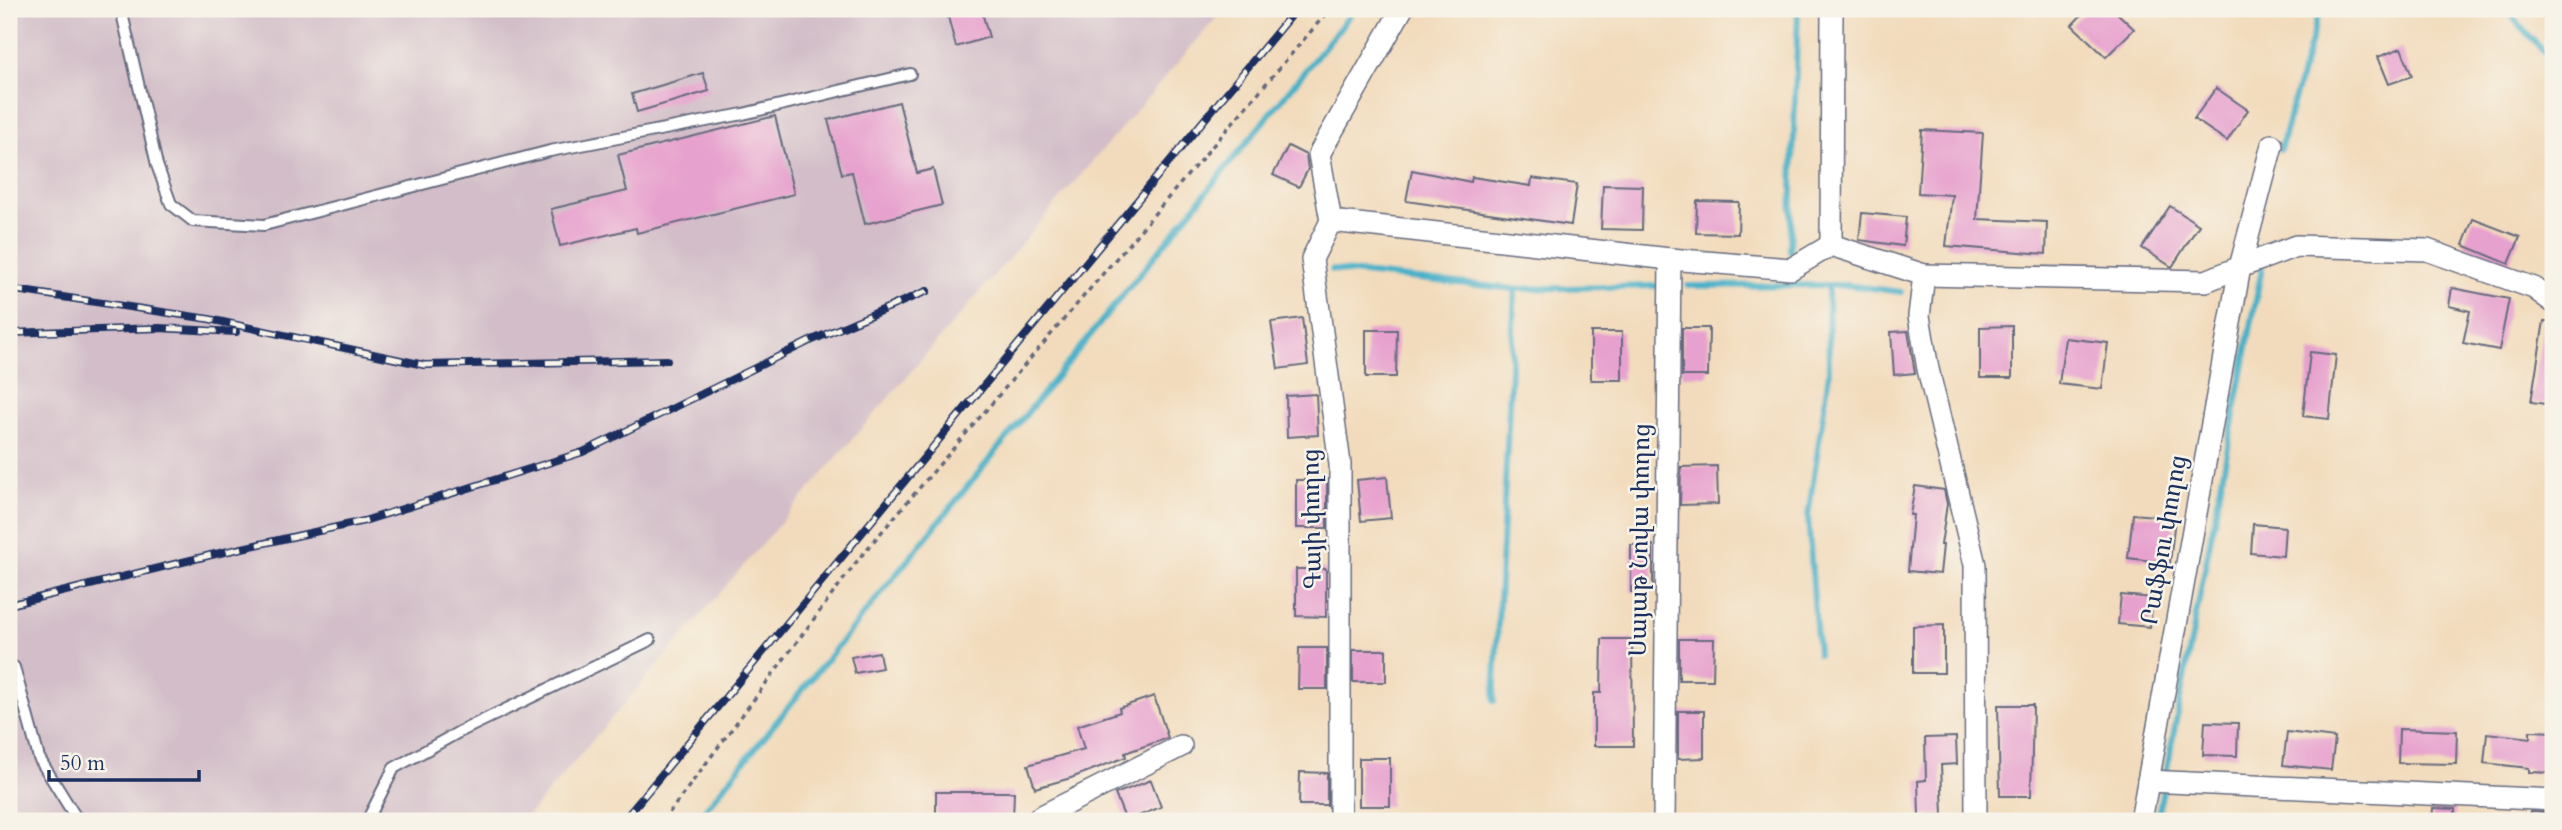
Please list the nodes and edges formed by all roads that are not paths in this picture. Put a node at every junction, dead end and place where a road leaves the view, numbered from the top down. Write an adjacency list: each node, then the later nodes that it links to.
1 (121, 9): 4 (lane)
2 (1402, 9): 6 (street)
3 (1832, 9): 7 (street)
4 (910, 74)
5 (2272, 145): 9 (street, Րաֆֆու փողոց)
6 (1331, 221): 8 (street); 20 (street, Գայի փողոց)
7 (1831, 245): 8 (street); 10 (street)
8 (1670, 259): 21 (street, Սայաթ Նովա փողոց)
9 (2240, 267): 10 (street); 11 (street); 15 (street, Րաֆֆու փողոց)
10 (1924, 275): 22 (street)
11 (2553, 302)
12 (650, 640): 19 (lane)
13 (14, 667): 18 (lane)
14 (1181, 746): 17 (street)
15 (2159, 781): 16 (street); 23 (street, Րաֆֆու փողոց)
16 (2553, 800)
17 (1036, 820)
18 (78, 821)
19 (367, 821)
20 (1340, 821)
21 (1664, 821)
22 (1976, 821)
23 (2141, 821)

